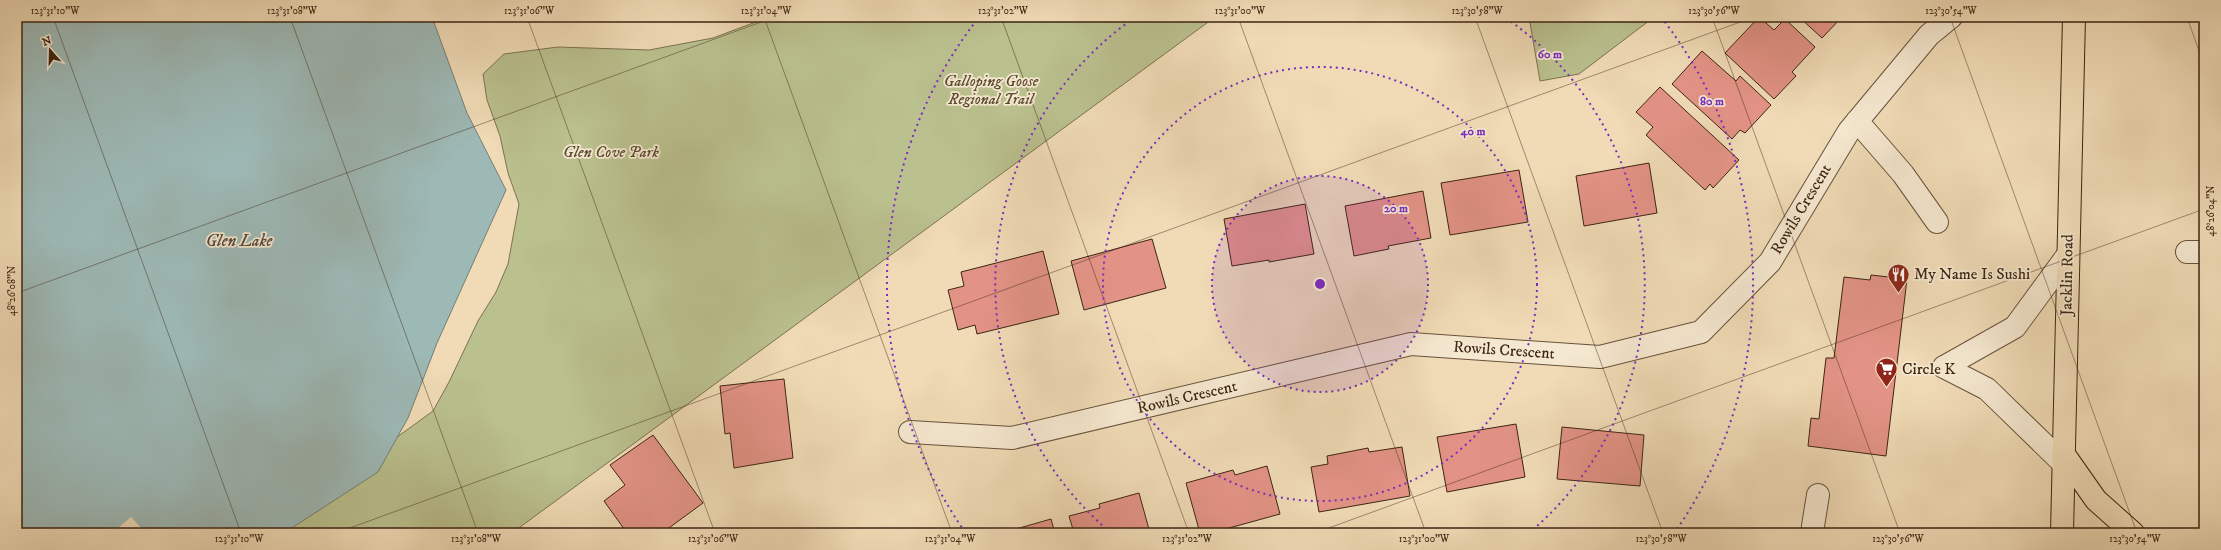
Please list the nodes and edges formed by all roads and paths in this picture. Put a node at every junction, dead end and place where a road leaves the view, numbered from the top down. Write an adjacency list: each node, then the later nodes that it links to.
1 (1951, 17): 3 (street, Rowils Crescent)
2 (2074, 17): 5 (main road, Jacklin Road)
3 (1856, 121): 4 (street); 6 (street, Rowils Crescent)
4 (1937, 222)
5 (2067, 256): 7 (main road, Jacklin Road); 7 (street)
6 (910, 432)
7 (2063, 458): 10 (main road, Jacklin Road); 11 (main road)
8 (1818, 494): 9 (street)
9 (1814, 533)
10 (2062, 533)
11 (2133, 533)

